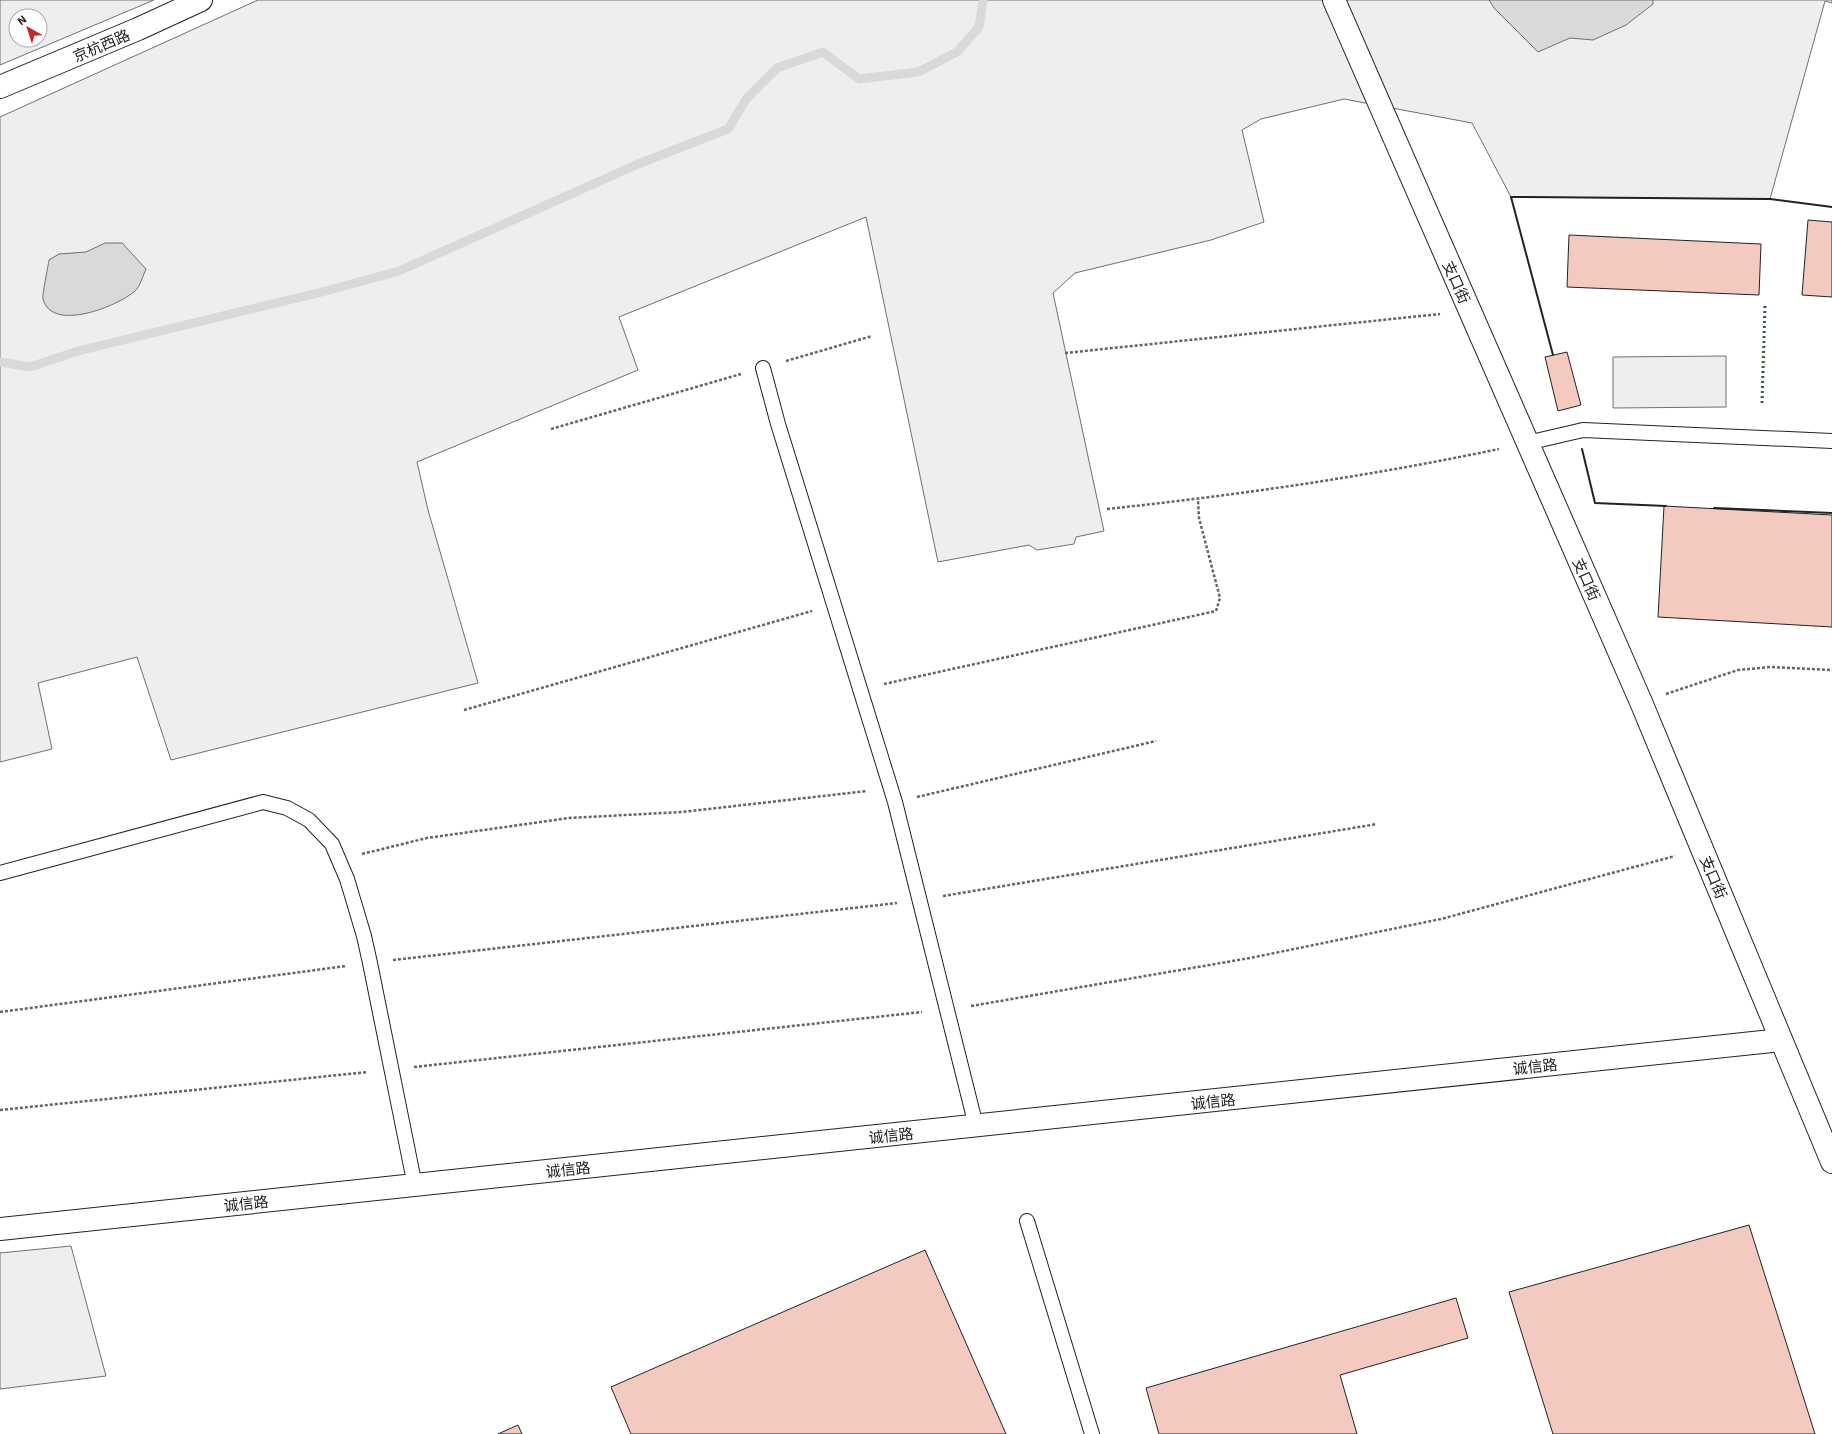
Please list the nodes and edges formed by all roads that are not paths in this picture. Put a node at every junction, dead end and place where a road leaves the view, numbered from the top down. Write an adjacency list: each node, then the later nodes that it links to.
1 (201, 0): 3 (street, 京杭西路)
2 (1334, 0): 6 (street, 支口街)
3 (0, 87)
4 (763, 368): 9 (lane)
5 (1832, 441): 6 (lane)
6 (1527, 442): 8 (street, 支口街)
7 (0, 873): 11 (lane)
8 (1781, 1040): 9 (street, 诚信路); 10 (street, 支口街)
9 (976, 1126): 11 (street, 诚信路)
10 (1832, 1162)
11 (415, 1186): 13 (street, 诚信路)
12 (1027, 1221): 14 (lane)
13 (0, 1230)
14 (1092, 1434)

